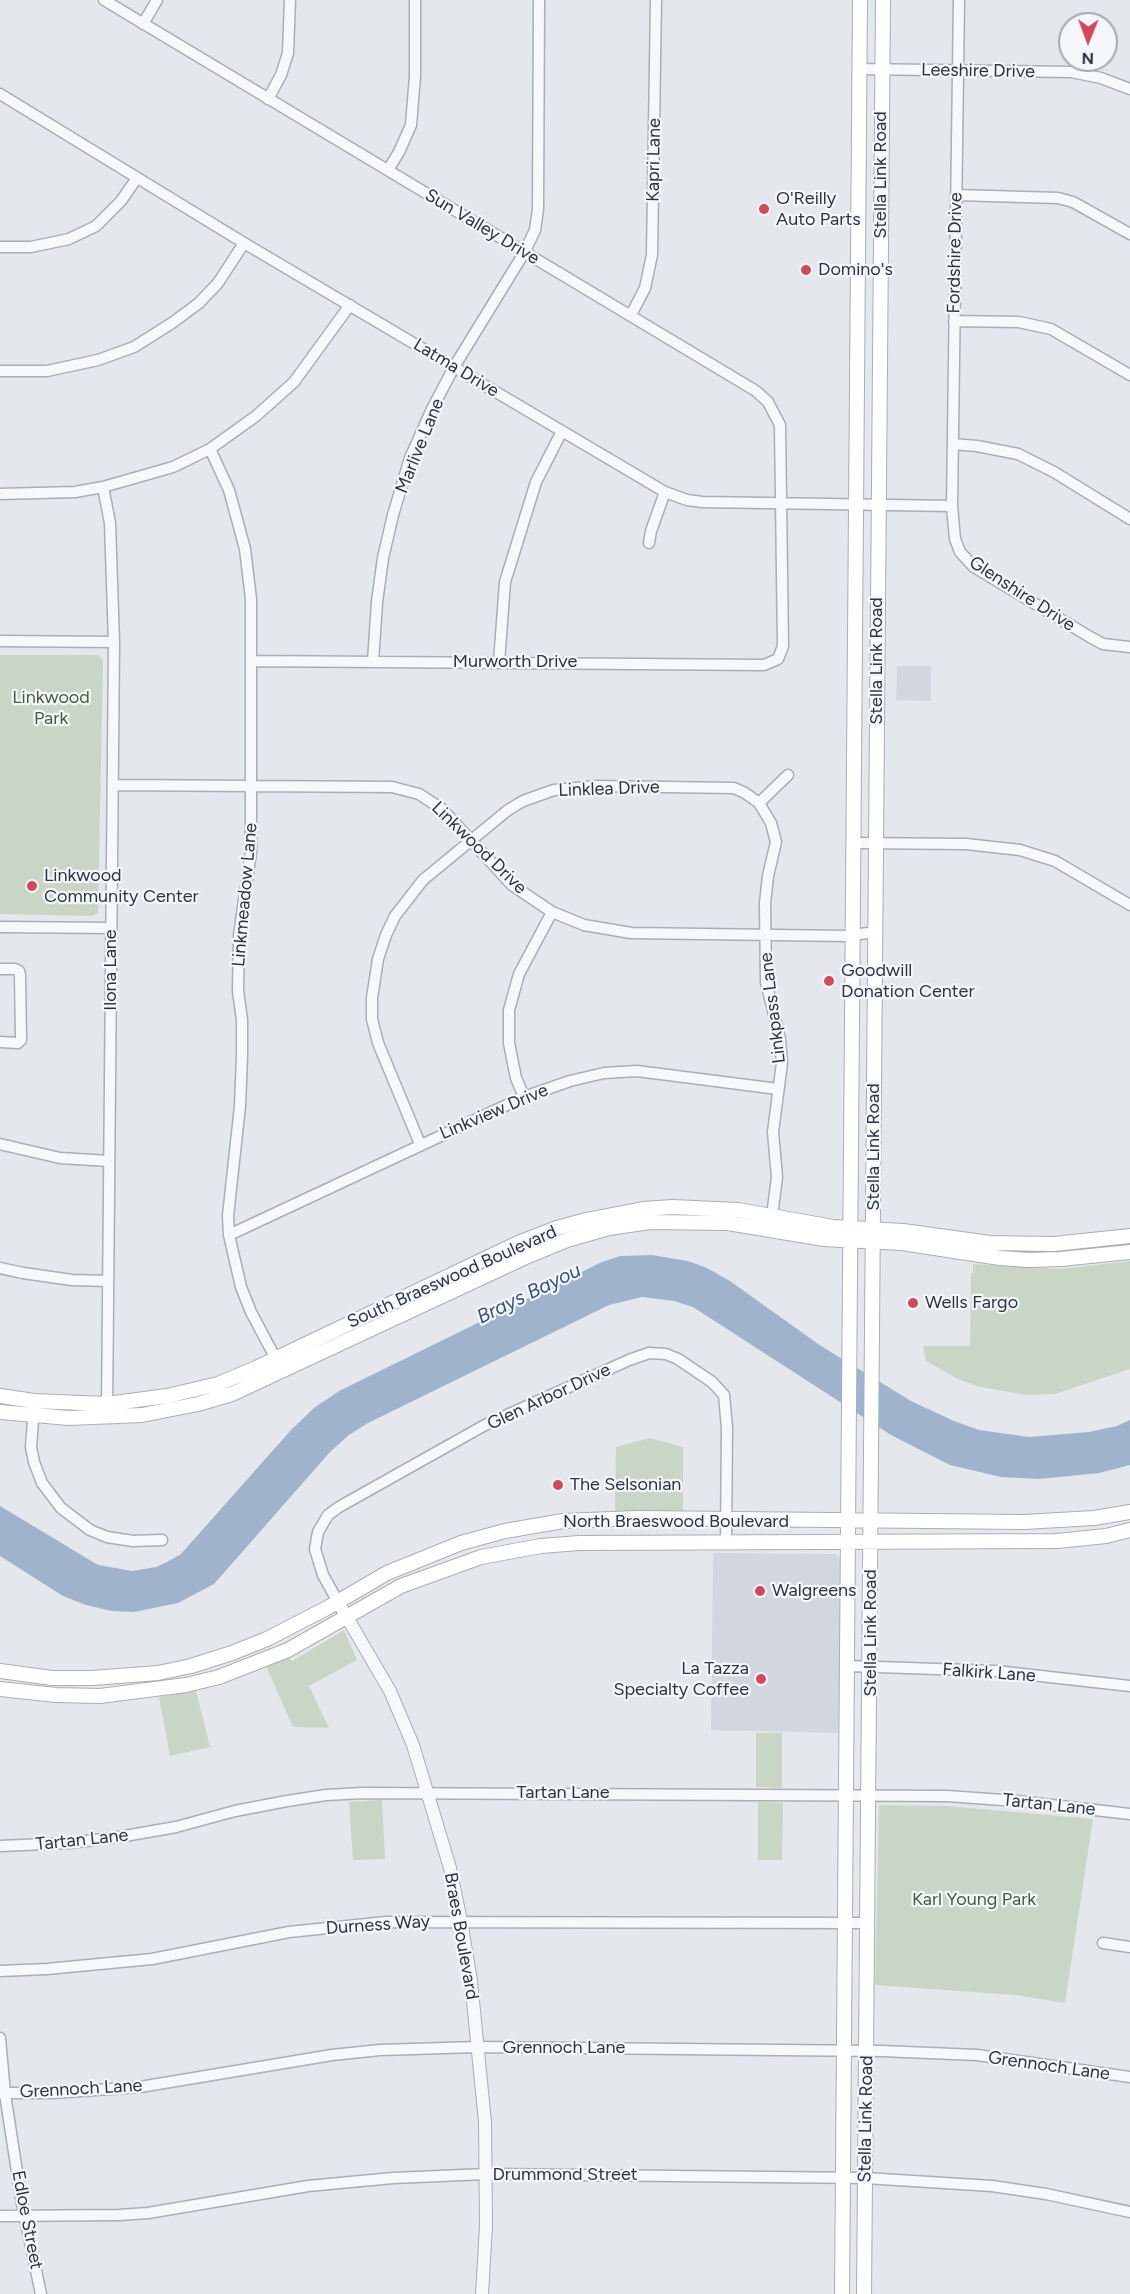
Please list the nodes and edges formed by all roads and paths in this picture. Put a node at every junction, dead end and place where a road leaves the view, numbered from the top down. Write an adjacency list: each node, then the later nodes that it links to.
1 (104, 0): 10 (street, Sun Valley Drive)
2 (157, 0): 10 (street)
3 (290, 0): 16 (street)
4 (415, 0): 17 (street)
5 (539, 0): 23 (street, Marlive Lane)
6 (656, 0): 27 (street, Kapri Lane)
7 (860, 0): 11 (main road, Stella Link Road)
8 (883, 0): 12 (main road, Stella Link Road)
9 (959, 0): 13 (street, Fordshire Drive)
10 (143, 24): 16 (street, Sun Valley Drive)
11 (859, 69): 12 (street, Leeshire Drive); 24 (main road, Stella Link Road)
12 (882, 70): 13 (street, Leeshire Drive); 25 (main road, Stella Link Road)
13 (958, 70): 14 (street, Leeshire Drive); 19 (street, Fordshire Drive)
14 (1130, 89)
15 (0, 94): 18 (street, Latma Drive)
16 (268, 99): 17 (street, Sun Valley Drive)
17 (388, 171): 23 (street, Sun Valley Drive)
18 (137, 178): 21 (street, Latma Drive); 22 (street)
19 (956, 195): 20 (street); 28 (street, Fordshire Drive)
20 (1130, 234)
21 (244, 243): 26 (street, Latma Drive); 30 (street)
22 (0, 247)
23 (524, 253): 27 (street, Sun Valley Drive); 29 (street, Marlive Lane)
24 (858, 260): 25 (main road); 31 (main road, Stella Link Road)
25 (881, 260): 32 (main road, Stella Link Road)
26 (350, 305): 29 (street, Latma Drive); 36 (street)
27 (631, 315): 40 (street, Sun Valley Drive)
28 (954, 321): 33 (street); 35 (street, Fordshire Drive)
29 (454, 367): 34 (street, Latma Drive); 51 (street, Marlive Lane)
30 (0, 372)
31 (857, 373): 32 (main road); 41 (main road, Stella Link Road)
32 (880, 373): 42 (main road, Stella Link Road)
33 (1130, 375)
34 (562, 431): 38 (street, Latma Drive); 52 (street)
35 (953, 444): 43 (street, Fordshire Drive); 44 (street)
36 (210, 449): 37 (street); 50 (street, Linkmeadow Lane)
37 (103, 488): 39 (street); 47 (street, Ilona Lane)
38 (665, 492): 40 (street, Latma Drive); 45 (street)
39 (0, 494)
40 (782, 504): 41 (street, Latma Drive); 49 (street, Sun Valley Drive)
41 (856, 505): 42 (street, Latma Drive); 53 (main road, Stella Link Road)
42 (878, 505): 43 (street, Latma Drive); 54 (main road, Stella Link Road)
43 (952, 506): 48 (street, Glenshire Drive)
44 (1130, 519)
45 (649, 543)
46 (0, 641): 47 (street)
47 (114, 642): 56 (street, Ilona Lane)
48 (1130, 647)
49 (778, 659): 52 (street, Murworth Drive)
50 (251, 661): 51 (street, Murworth Drive); 57 (street, Linkmeadow Lane)
51 (373, 662): 52 (street, Murworth Drive)
52 (498, 662)
53 (855, 681): 54 (main road); 60 (main road, Stella Link Road)
54 (877, 740): 61 (main road, Stella Link Road)
55 (788, 775): 58 (street)
56 (112, 785): 57 (street, Linkwood Drive); 65 (street, Ilona Lane)
57 (252, 787): 59 (street, Linkwood Drive); 79 (street, Linkmeadow Lane)
58 (759, 803): 59 (street, Linklea Drive); 68 (street, Linkpass Lane)
59 (470, 840): 63 (street, Linkwood Drive); 76 (street, Linklea Drive)
60 (853, 843): 61 (street); 67 (main road, Stella Link Road)
61 (876, 844): 62 (street); 66 (main road, Stella Link Road)
62 (1130, 905)
63 (552, 912): 68 (street, Linkwood Drive); 74 (street)
64 (0, 927): 65 (street)
65 (111, 928): 77 (street, Ilona Lane)
66 (875, 932): 67 (street, Linkwood Drive); 71 (main road, Stella Link Road)
67 (853, 935): 68 (street, Linkwood Drive); 70 (main road, Stella Link Road)
68 (765, 936): 73 (street, Linkpass Lane)
69 (0, 969): 72 (street)
70 (852, 1028): 71 (main road); 80 (main road, Stella Link Road)
71 (875, 1028): 81 (main road, Stella Link Road)
72 (0, 1042)
73 (778, 1089): 74 (street, Linkview Drive); 78 (street, Linkpass Lane)
74 (524, 1097): 76 (street, Linkview Drive)
75 (0, 1144): 77 (street)
76 (420, 1144): 79 (street, Linkview Drive)
77 (110, 1161): 88 (street, Ilona Lane)
78 (772, 1216): 80 (main road, South Braeswood Boulevard); 89 (main road, South Braeswood Boulevard)
79 (229, 1234): 89 (street, Linkmeadow Lane)
80 (850, 1235): 81 (main road, South Braeswood Boulevard); 89 (main road, South Braeswood Boulevard); 97 (main road, Stella Link Road)
81 (873, 1236): 84 (main road, South Braeswood Boulevard); 98 (main road, Stella Link Road)
82 (1130, 1236): 83 (main road, South Braeswood Boulevard)
83 (1082, 1242): 84 (main road, South Braeswood Boulevard); 86 (main road)
84 (958, 1246): 86 (main road, South Braeswood Boulevard)
85 (1130, 1252): 86 (main road, South Braeswood Boulevard)
86 (1082, 1257)
87 (0, 1268): 88 (street)
88 (108, 1281): 92 (street, Ilona Lane)
89 (279, 1365): 92 (main road, South Braeswood Boulevard)
90 (0, 1396): 91 (main road, South Braeswood Boulevard)
91 (34, 1401): 92 (main road, South Braeswood Boulevard); 94 (street)
92 (107, 1411): 94 (main road, South Braeswood Boulevard)
93 (0, 1412): 94 (main road, South Braeswood Boulevard)
94 (33, 1416): 102 (street)
95 (1130, 1512): 99 (main road, North Braeswood Boulevard)
96 (726, 1520): 97 (main road, North Braeswood Boulevard); 101 (main road, North Braeswood Boulevard); 103 (street, Glen Arbor Drive); 108 (street, Glen Arbor Drive)
97 (848, 1521): 98 (main road, North Braeswood Boulevard); 105 (main road, Stella Link Road)
98 (871, 1521): 99 (main road, North Braeswood Boulevard); 106 (main road, Stella Link Road)
99 (1024, 1522): 104 (main road)
100 (1130, 1530): 104 (main road, North Braeswood Boulevard)
101 (480, 1538): 107 (main road); 108 (main road, North Braeswood Boulevard)
102 (162, 1540)
103 (726, 1542): 105 (main road, North Braeswood Boulevard); 107 (main road, North Braeswood Boulevard)
104 (1024, 1542): 106 (main road, North Braeswood Boulevard)
105 (848, 1543): 106 (main road, North Braeswood Boulevard); 110 (main road, Stella Link Road)
106 (871, 1543): 111 (main road, Stella Link Road)
107 (494, 1554): 109 (main road, North Braeswood Boulevard)
108 (338, 1602): 109 (street, Braes Boulevard); 113 (main road, North Braeswood Boulevard)
109 (347, 1616): 116 (main road, North Braeswood Boulevard); 117 (street, Braes Boulevard)
110 (848, 1666): 111 (street, Falkirk Lane); 119 (main road, Stella Link Road)
111 (871, 1667): 114 (street, Falkirk Lane); 118 (main road, Stella Link Road)
112 (0, 1672): 113 (main road, North Braeswood Boulevard)
113 (156, 1673): 116 (main road)
114 (1130, 1686)
115 (0, 1689): 116 (main road, North Braeswood Boulevard)
116 (158, 1689)
117 (428, 1793): 119 (street, Tartan Lane); 121 (street, Tartan Lane); 122 (street, Braes Boulevard)
118 (869, 1794): 119 (street, Tartan Lane); 120 (street, Tartan Lane); 124 (main road, Stella Link Road)
119 (847, 1795): 123 (main road, Stella Link Road)
120 (1130, 1814)
121 (0, 1846)
122 (461, 1921): 123 (street, Durness Way); 127 (street, Durness Way); 129 (street, Braes Boulevard)
123 (846, 1923): 124 (street, Durness Way); 130 (main road, Stella Link Road)
124 (868, 1923): 131 (main road, Stella Link Road)
125 (1103, 1943): 126 (street)
126 (1130, 1947)
127 (0, 1971)
128 (0, 2038): 133 (street, Edloe Street)
129 (477, 2047): 130 (street, Grennoch Lane); 133 (street, Grennoch Lane); 134 (street, Braes Boulevard)
130 (844, 2050): 131 (street, Grennoch Lane); 135 (main road, Stella Link Road)
131 (867, 2050): 132 (street, Grennoch Lane); 136 (main road, Stella Link Road)
132 (1130, 2077)
133 (2, 2093): 139 (street, Edloe Street)
134 (486, 2174): 135 (street, Drummond Street); 139 (street, Drummond Street); 141 (street, Braes Boulevard)
135 (843, 2178): 136 (street, Drummond Street); 142 (main road, Stella Link Road)
136 (866, 2178): 137 (street, Drummond Street); 143 (main road, Stella Link Road)
137 (1130, 2212)
138 (0, 2216): 139 (street, Drummond Street)
139 (24, 2216): 140 (street, Edloe Street)
140 (41, 2294)
141 (482, 2294)
142 (842, 2294)
143 (864, 2294)

